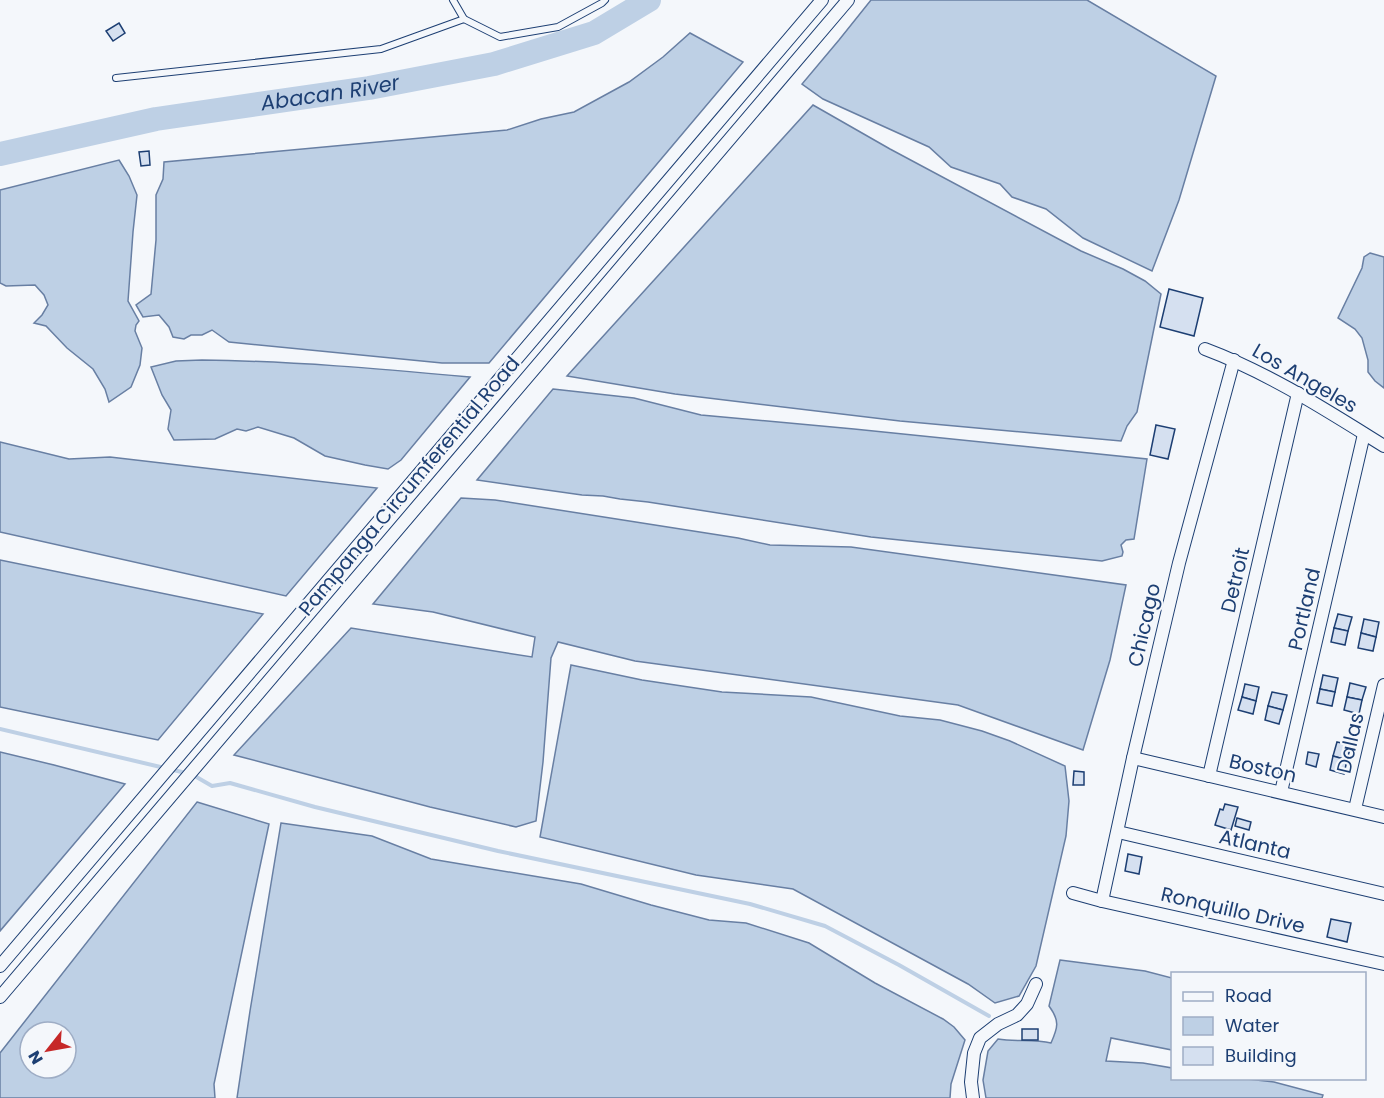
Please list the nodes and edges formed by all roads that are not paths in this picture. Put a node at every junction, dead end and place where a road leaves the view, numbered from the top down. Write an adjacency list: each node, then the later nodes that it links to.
1 (453, 0): 5 (lane)
2 (605, 0): 5 (lane)
3 (822, 0): 23 (street, Pampanga Circumferential Road)
4 (848, 0): 25 (street, Pampanga Circumferential Road)
5 (464, 19): 6 (lane)
6 (116, 78)
7 (1205, 349): 8 (street, Los Angeles)
8 (1234, 360): 9 (street, Los Angeles); 13 (street, Chicago)
9 (1298, 393): 10 (street, Los Angeles); 14 (street, Detroit)
10 (1364, 434): 11 (street, Los Angeles); 15 (street, Portland)
11 (1384, 446)
12 (1384, 685): 16 (street, Dallas)
13 (1133, 758): 14 (street, Boston); 18 (street, Chicago)
14 (1209, 776): 15 (street, Boston)
15 (1281, 792): 16 (street, Boston)
16 (1355, 809): 17 (street, Boston)
17 (1384, 817)
18 (1118, 832): 20 (street, Atlanta); 21 (street, Chicago)
19 (1073, 893): 21 (street, Ronquillo Drive)
20 (1384, 894)
21 (1102, 901): 22 (street, Ronquillo Drive)
22 (1384, 964)
23 (0, 966)
24 (1036, 984): 26 (street)
25 (0, 997)
26 (973, 1098)

